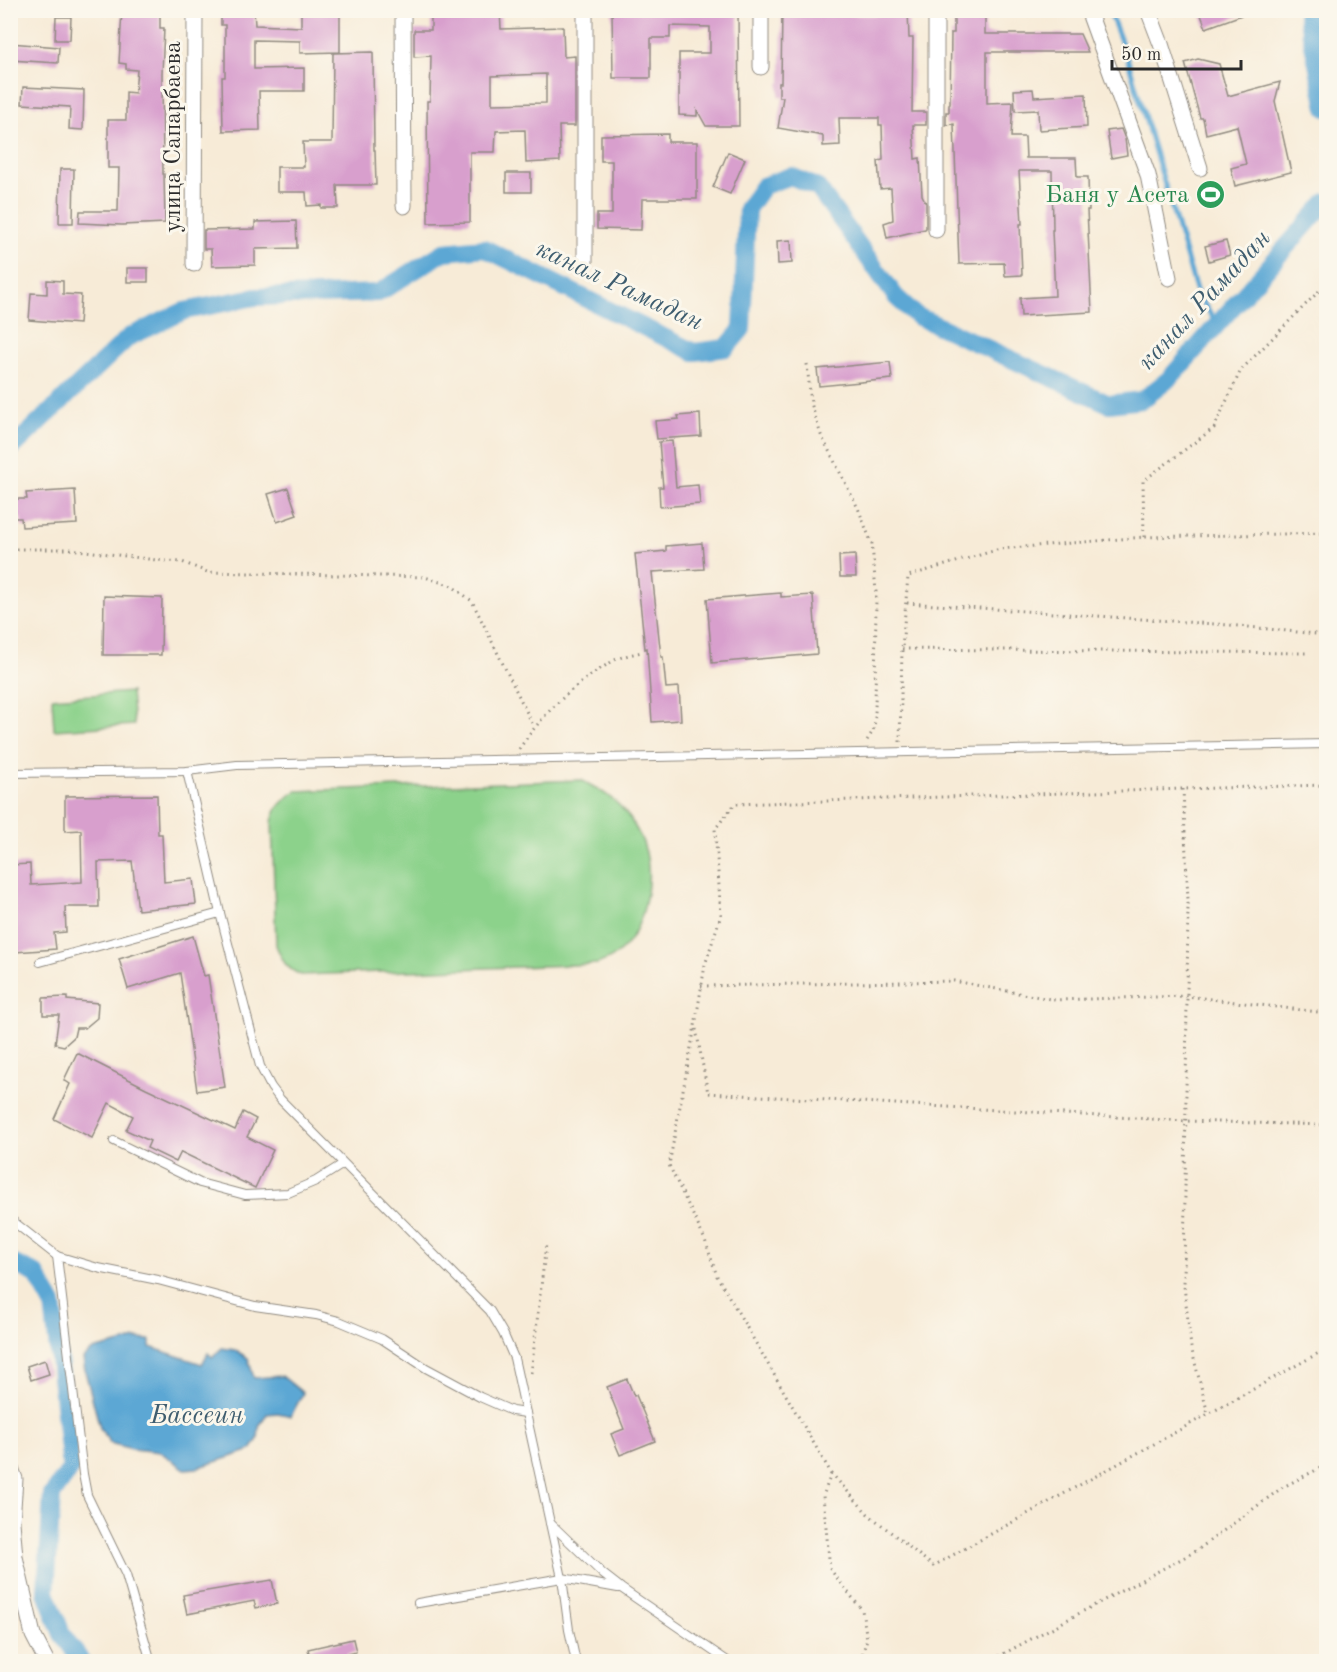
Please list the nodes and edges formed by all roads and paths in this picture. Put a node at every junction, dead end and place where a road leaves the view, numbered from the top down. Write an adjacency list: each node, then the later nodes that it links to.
1 (195, 10): 13 (street, улица Сапарбаева)
2 (403, 10): 10 (street)
3 (585, 10): 12 (street)
4 (761, 10): 8 (street)
5 (936, 10): 11 (street)
6 (1088, 10): 14 (street)
7 (1148, 10): 9 (street)
8 (761, 67)
9 (1200, 168)
10 (404, 206)
11 (936, 230)
12 (585, 262)
13 (194, 264)
14 (1169, 278)
15 (1326, 284): 18 (path)
16 (807, 364): 27 (path)
17 (1326, 533): 18 (path)
18 (1144, 537): 20 (path)
19 (10, 549): 25 (path)
20 (906, 603): 21 (path); 22 (path)
21 (1326, 635)
22 (902, 649): 24 (path); 28 (path)
23 (642, 652): 25 (path)
24 (1306, 653)
25 (534, 727): 29 (path)
26 (1326, 744): 28 (lane)
27 (849, 752): 28 (lane); 29 (lane)
28 (900, 752)
29 (511, 760): 30 (lane)
30 (186, 771): 31 (lane); 34 (lane)
31 (10, 773)
32 (1326, 785): 33 (path)
33 (1183, 789): 36 (path); 37 (path)
34 (220, 913): 35 (lane); 43 (lane)
35 (40, 962)
36 (701, 986): 37 (path); 39 (path)
37 (1186, 996): 38 (path); 40 (path)
38 (1326, 1013)
39 (695, 1026): 40 (path); 53 (path)
40 (1185, 1121): 41 (path); 50 (path)
41 (1326, 1125)
42 (114, 1141): 43 (lane)
43 (343, 1164): 49 (lane)
44 (10, 1219): 46 (lane)
45 (546, 1244): 48 (path)
46 (57, 1256): 49 (lane); 59 (lane)
47 (1326, 1349): 50 (path)
48 (530, 1379)
49 (526, 1413): 54 (lane)
50 (1208, 1415): 53 (path)
51 (10, 1465): 58 (street)
52 (1326, 1465): 63 (path)
53 (831, 1473): 62 (path)
54 (549, 1522): 55 (lane); 56 (lane)
55 (562, 1578): 56 (lane); 57 (lane); 60 (lane)
56 (621, 1588): 61 (lane)
57 (418, 1604)
58 (47, 1662)
59 (151, 1662)
60 (576, 1662)
61 (729, 1662)
62 (860, 1662)
63 (988, 1662)

